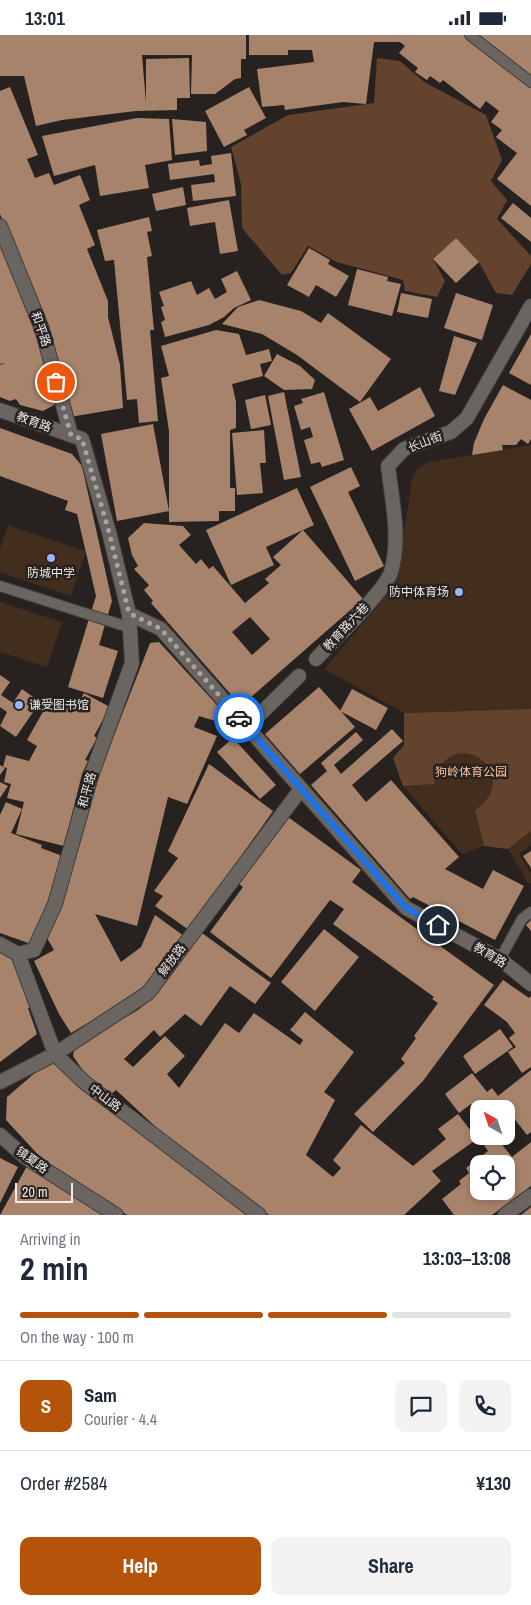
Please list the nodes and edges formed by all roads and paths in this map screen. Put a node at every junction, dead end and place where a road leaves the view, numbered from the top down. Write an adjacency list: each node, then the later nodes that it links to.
1 (470, 35): 2 (lane)
2 (531, 82)
3 (0, 225): 6 (street, 和平路)
4 (531, 306): 8 (street, 长山街)
5 (0, 410): 6 (street, 教育路)
6 (71, 435): 9 (street, 教育路)
7 (0, 586): 10 (lane)
8 (376, 594): 11 (street, 教育路六巷)
9 (129, 613): 10 (street, 和平路); 13 (street, 教育路)
10 (131, 628): 17 (street, 和平路)
11 (316, 659)
12 (299, 676): 13 (street)
13 (247, 727): 14 (street, 教育路)
14 (300, 789): 18 (street, 教育路); 20 (street, 解放路)
15 (531, 912): 18 (lane)
16 (0, 944): 17 (street)
17 (18, 954): 20 (street, 中山路)
18 (500, 959): 19 (street, 教育路)
19 (531, 984)
20 (55, 1054): 21 (street, 解放路); 25 (street, 中山路)
21 (0, 1082)
22 (0, 1135): 24 (street, 镇夏路)
23 (531, 1195): 26 (street)
24 (116, 1215)
25 (260, 1215)
26 (505, 1215)

